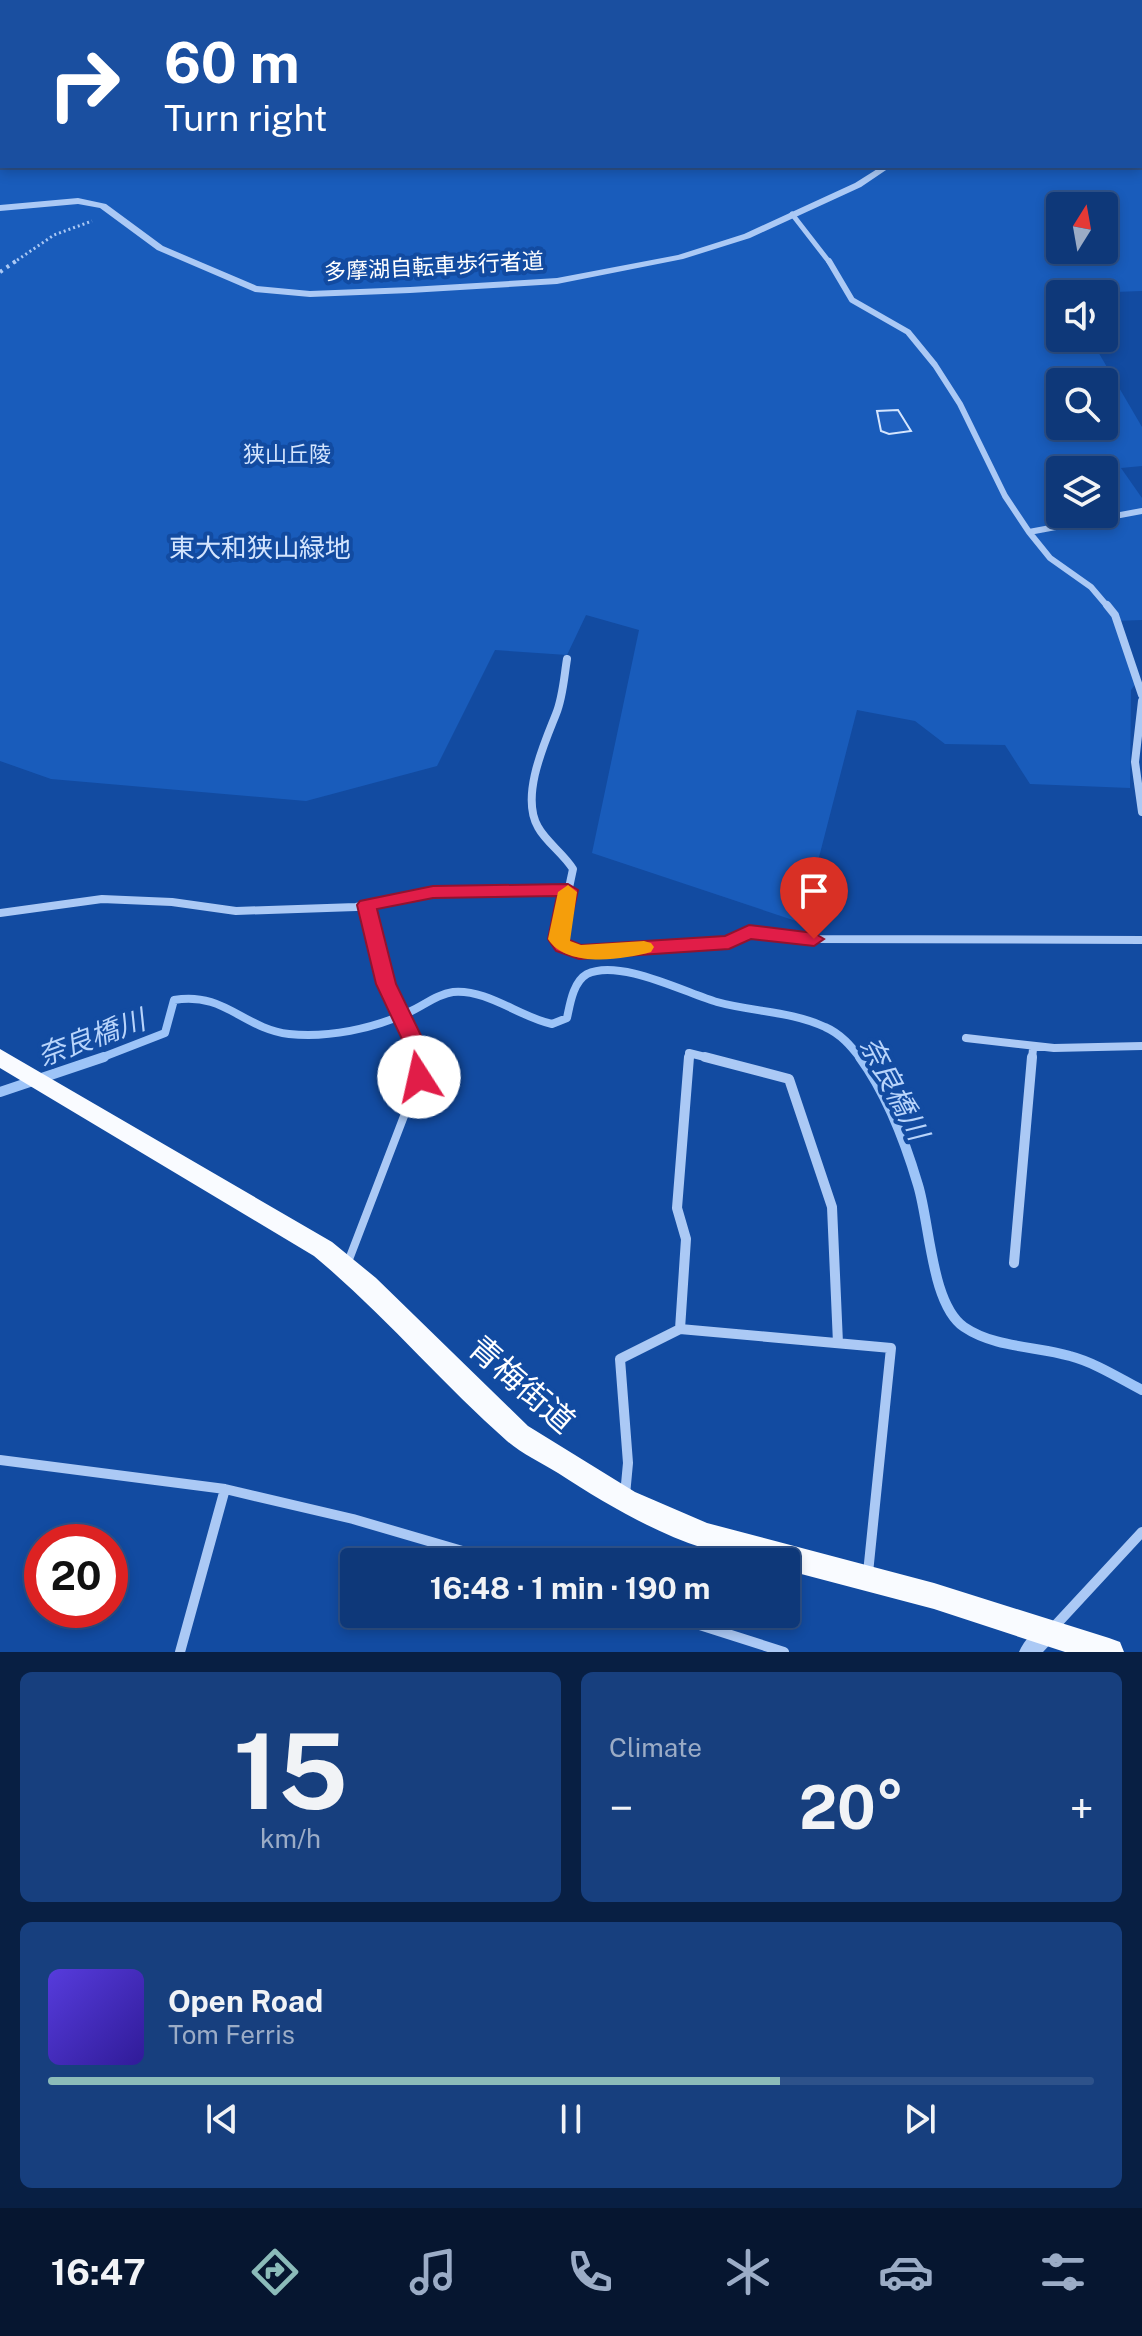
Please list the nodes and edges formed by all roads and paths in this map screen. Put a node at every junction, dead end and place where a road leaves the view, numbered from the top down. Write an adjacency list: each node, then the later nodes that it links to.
1 (885, 168): 3 (street)
2 (0, 208): 3 (street)
3 (792, 214): 7 (street)
4 (101, 221): 5 (path)
5 (0, 272)
6 (1142, 511): 7 (street)
7 (1029, 532): 9 (street)
8 (567, 659): 12 (street)
9 (1142, 695)
10 (1142, 701): 11 (street)
11 (1142, 812)
12 (568, 890): 13 (street); 15 (street)
13 (366, 905): 14 (street); 21 (lane)
14 (0, 913)
15 (1142, 940)
16 (966, 1038): 18 (street)
17 (1142, 1046): 18 (street)
18 (1033, 1049): 20 (street)
19 (9, 1062): 21 (main road, 青梅街道)
20 (1014, 1263)
21 (346, 1266): 26 (main road, 青梅街道)
22 (680, 1329): 23 (street); 23 (street); 26 (street)
23 (838, 1343): 29 (street)
24 (0, 1460): 25 (street)
25 (225, 1489): 28 (street); 32 (street)
26 (625, 1501): 29 (main road, 青梅街道)
27 (1142, 1532): 31 (street)
28 (452, 1548)
29 (867, 1578): 31 (main road, 青梅街道)
30 (709, 1628): 33 (street)
31 (1049, 1631): 34 (street); 35 (main road, 青梅街道)
32 (180, 1652)
33 (784, 1652)
34 (1029, 1652)
35 (1109, 1652)

